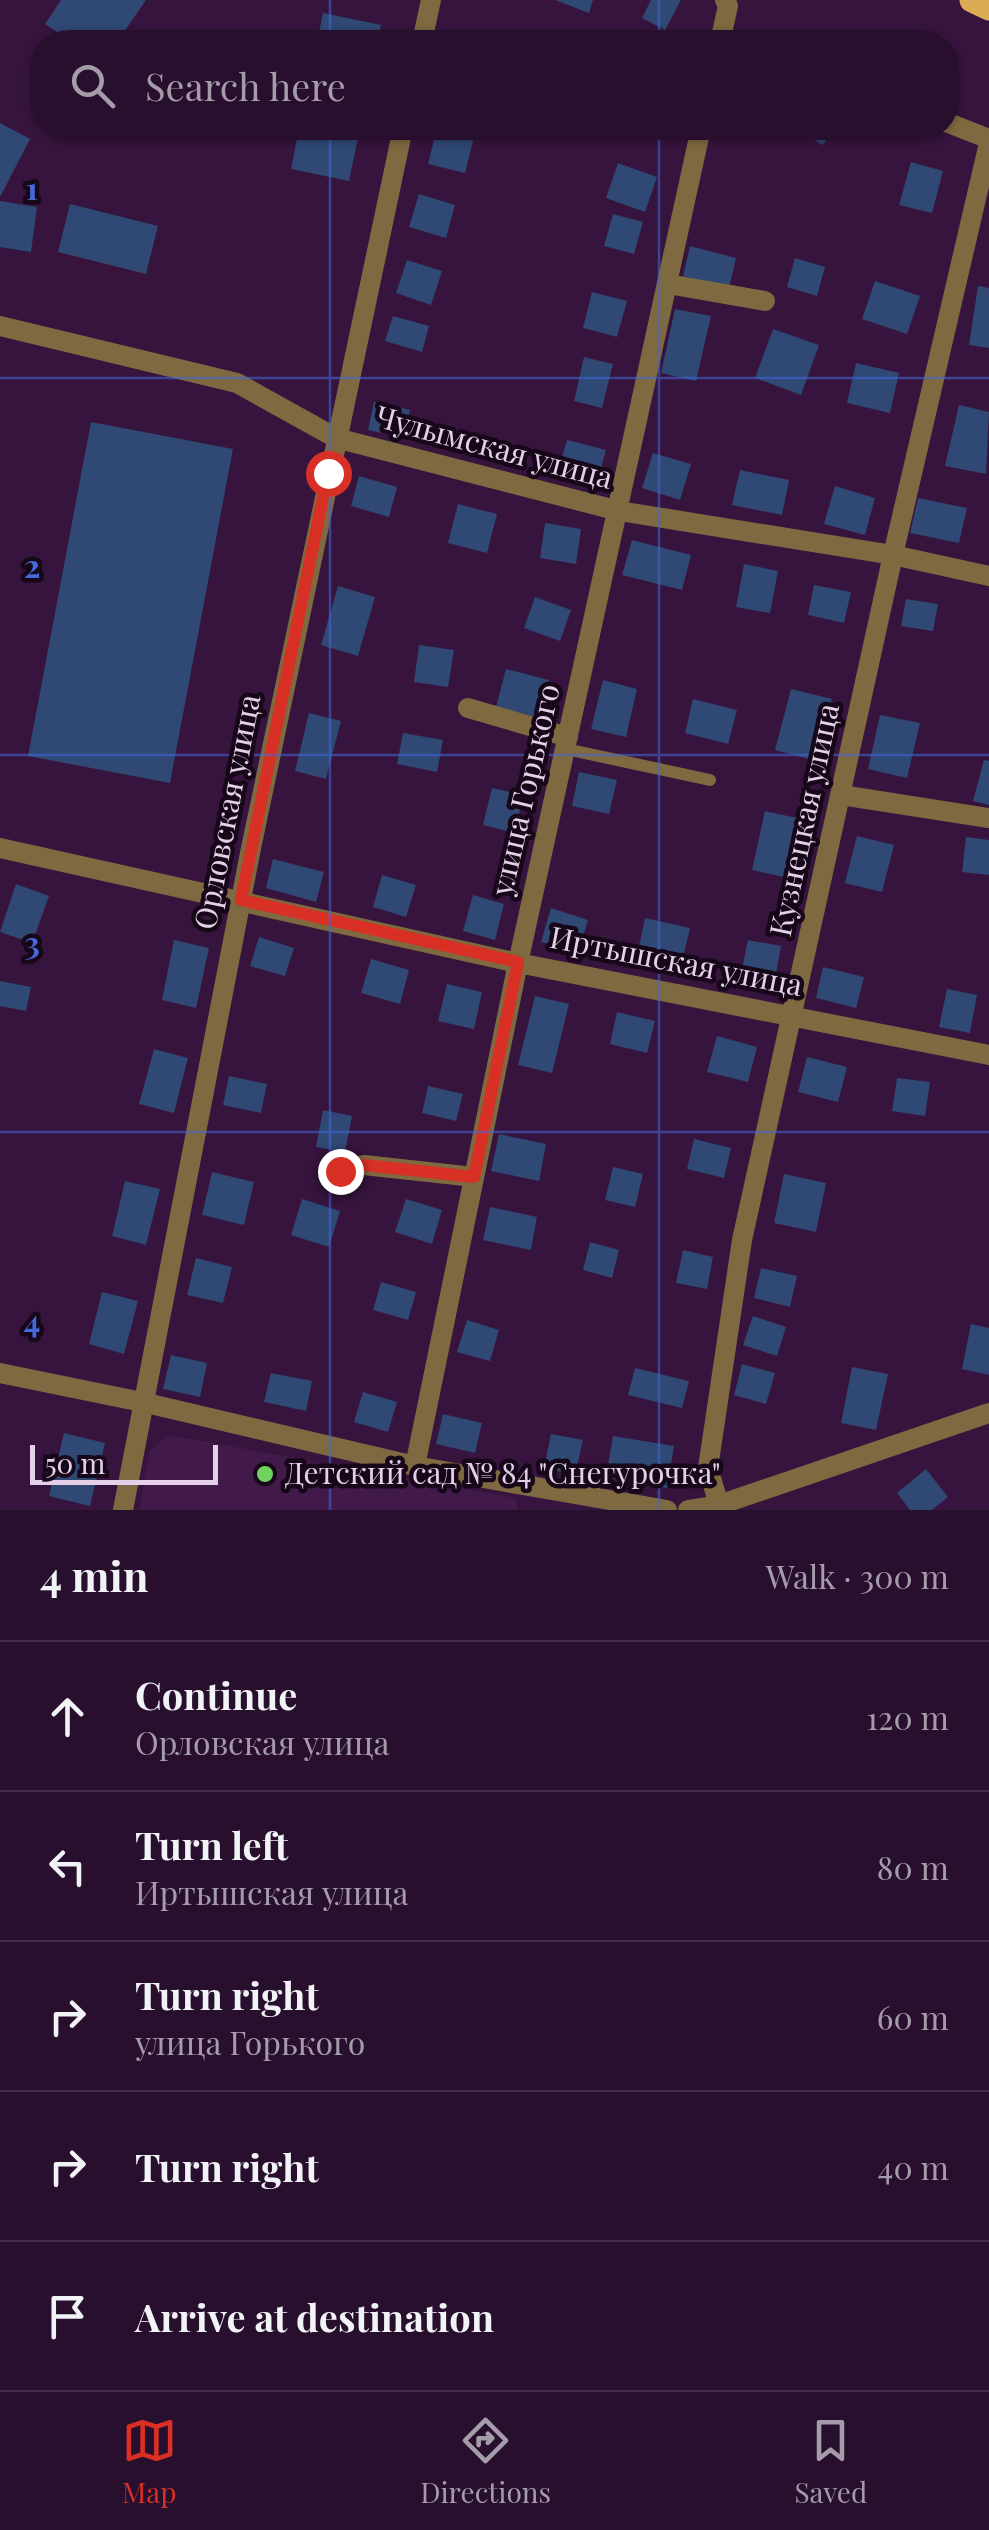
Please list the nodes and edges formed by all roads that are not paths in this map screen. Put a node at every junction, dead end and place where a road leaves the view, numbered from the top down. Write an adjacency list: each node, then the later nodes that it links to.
1 (431, 0): 5 (street)
2 (725, 0): 6 (street)
3 (972, 0): 4 (main road)
4 (989, 8)
5 (425, 30)
6 (723, 30)
7 (959, 128): 10 (street)
8 (400, 140): 14 (street, Орловская улица)
9 (699, 140): 11 (street, улица Горького)
10 (989, 141): 16 (street, Кузнецкая улица)
11 (668, 284): 12 (street); 15 (street, улица Горького)
12 (765, 301)
13 (0, 326): 14 (street, Чулымская улица)
14 (336, 438): 15 (street, Чулымская улица); 24 (street, Орловская улица)
15 (619, 512): 16 (street, Чулымская улица); 19 (street, улица Горького)
16 (893, 555): 17 (street, Чулымская улица); 21 (street, Кузнецкая улица)
17 (989, 576)
18 (468, 708): 19 (street)
19 (567, 743): 20 (lane); 25 (street, улица Горького)
20 (710, 780)
21 (841, 794): 22 (street); 26 (street, Кузнецкая улица)
22 (989, 818)
23 (0, 848): 24 (street, Иртышская улица)
24 (241, 900): 25 (street, Иртышская улица); 31 (street, Орловская улица)
25 (518, 962): 26 (street, Иртышская улица); 29 (street, улица Горького)
26 (793, 1014): 27 (street, Иртышская улица); 34 (street, Кузнецкая улица)
27 (989, 1055)
28 (340, 1171): 29 (street)
29 (474, 1177): 33 (street, улица Горького)
30 (0, 1373): 31 (street)
31 (142, 1402): 33 (street); 35 (street, Орловская улица)
32 (989, 1413): 34 (street)
33 (415, 1466): 36 (street)
34 (720, 1508): 37 (street)
35 (123, 1510)
36 (667, 1510)
37 (688, 1510)

